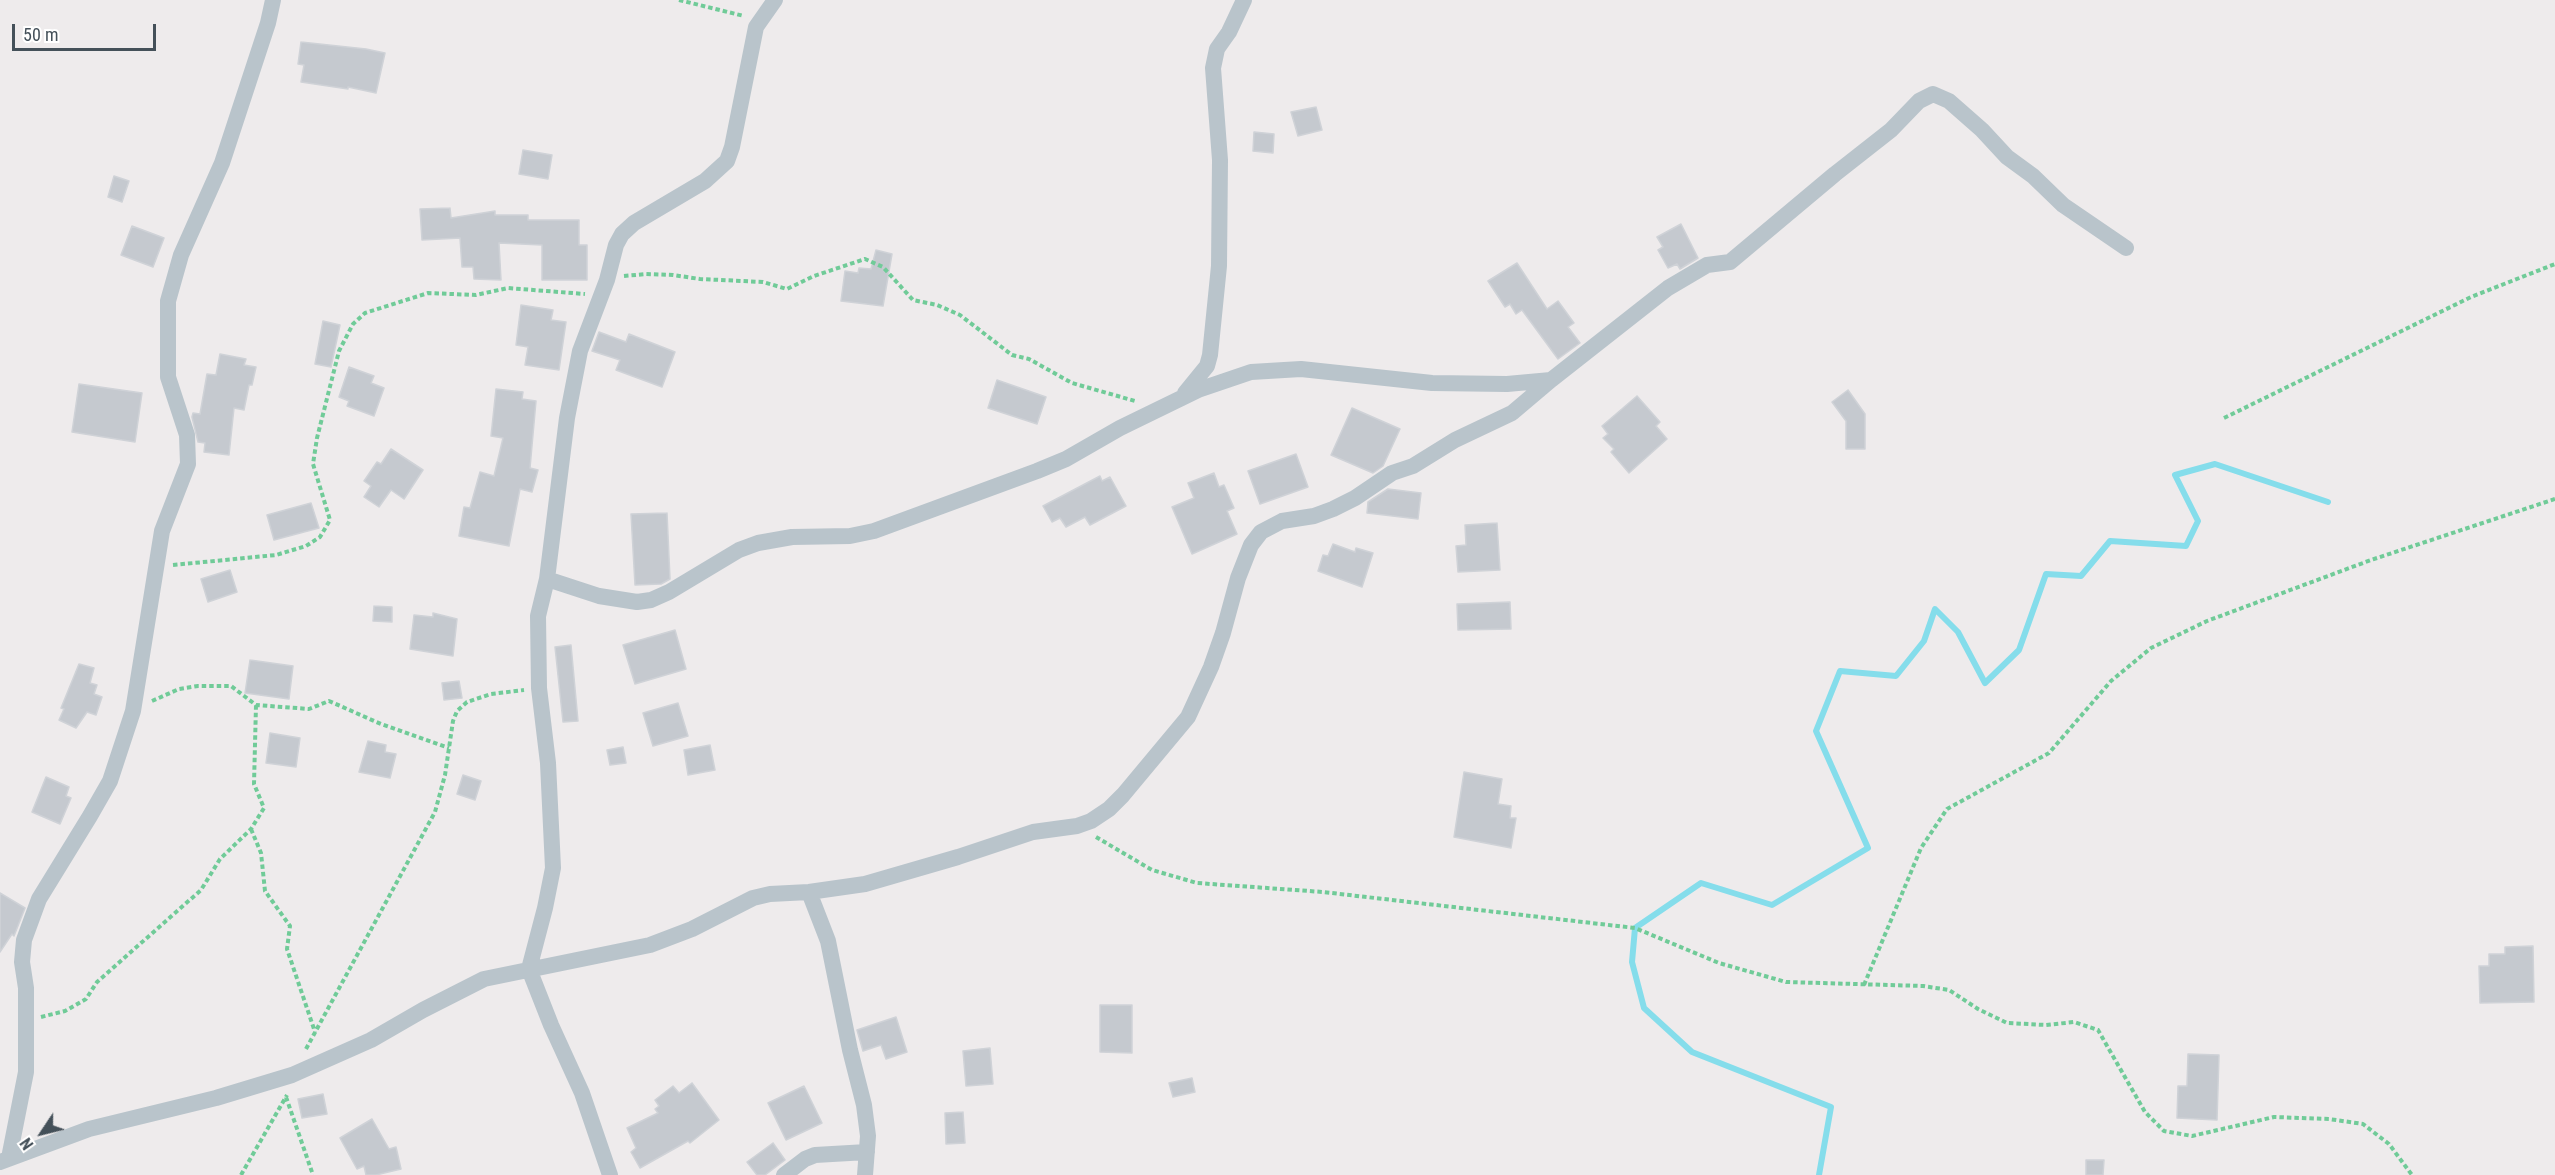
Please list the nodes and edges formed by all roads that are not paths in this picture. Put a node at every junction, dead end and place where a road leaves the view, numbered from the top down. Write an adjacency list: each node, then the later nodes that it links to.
1 (273, 0): 11 (street)
2 (775, 0): 7 (street)
3 (1244, 0): 6 (street)
4 (2126, 248): 5 (street)
5 (1551, 380): 6 (street); 8 (street)
6 (1180, 398): 7 (street)
7 (547, 579): 9 (street)
8 (809, 892): 9 (street); 10 (street)
9 (529, 969): 11 (street); 12 (street)
10 (867, 1152): 13 (street); 14 (street)
11 (4, 1160)
12 (610, 1175)
13 (784, 1175)
14 (865, 1175)

